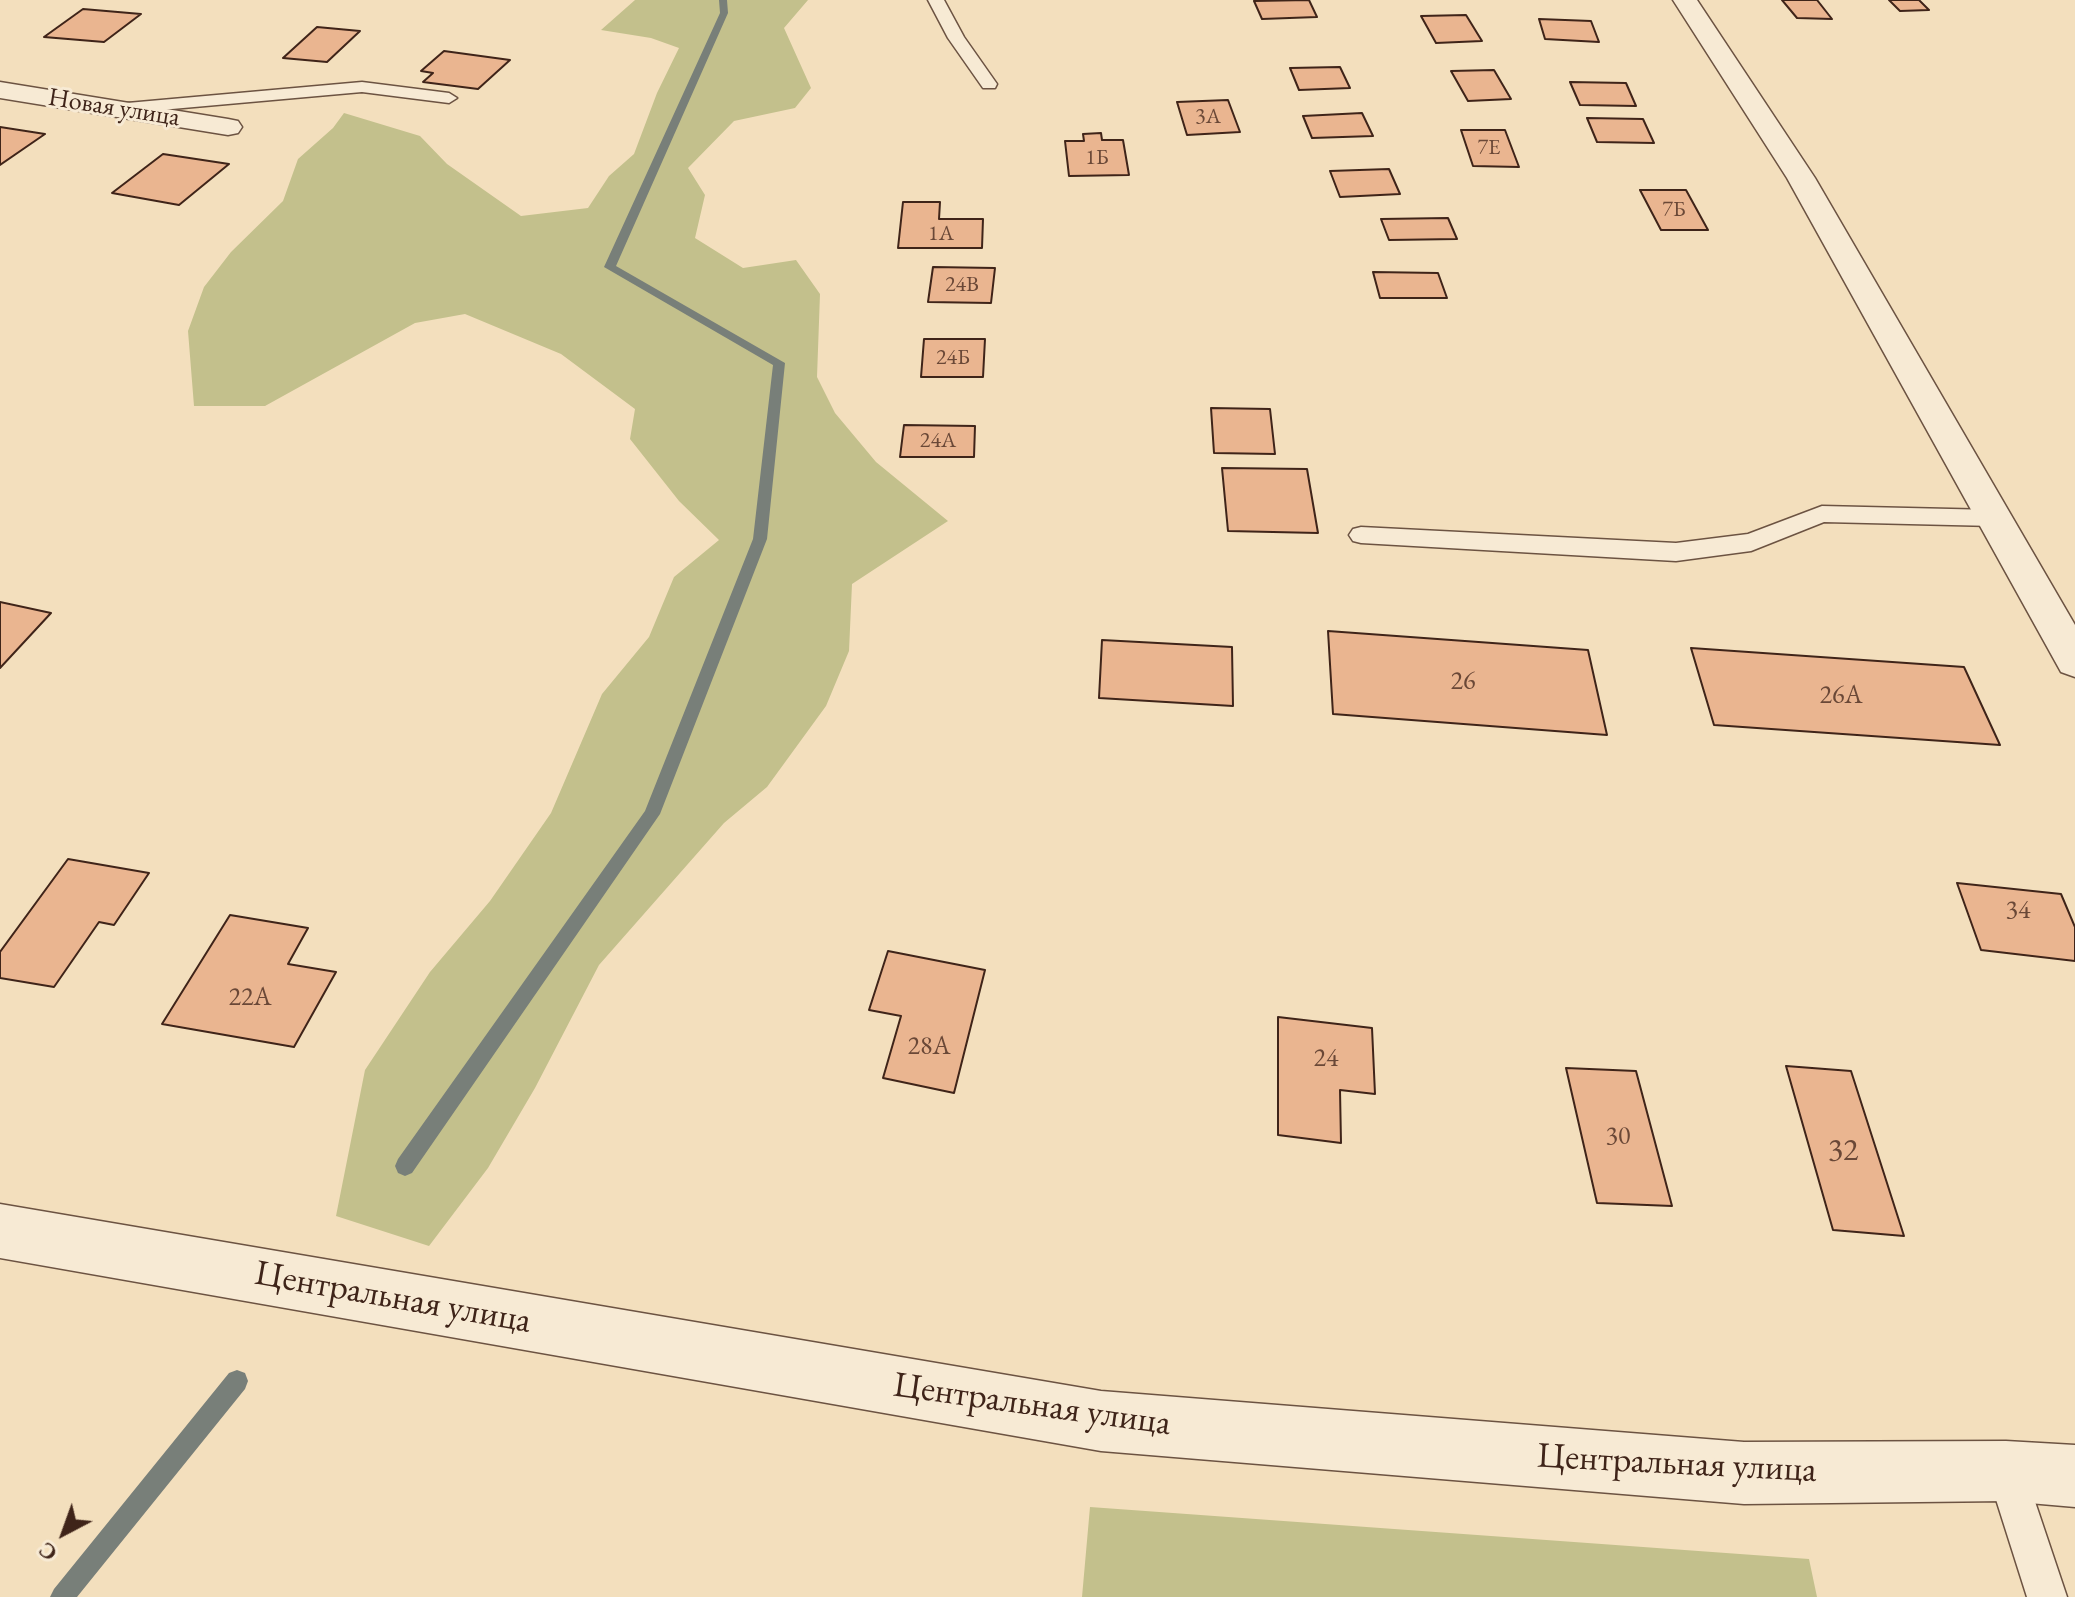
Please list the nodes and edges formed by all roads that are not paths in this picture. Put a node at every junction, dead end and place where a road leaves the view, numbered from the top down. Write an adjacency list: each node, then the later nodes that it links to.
1 (936, 0): 3 (lane)
2 (1685, 0): 8 (street)
3 (989, 84)
4 (0, 90): 6 (street, Новая улица)
5 (449, 98): 6 (lane)
6 (116, 109): 7 (street, Новая улица)
7 (228, 127)
8 (1994, 518): 9 (lane); 10 (street)
9 (1361, 535)
10 (2075, 661)
11 (0, 1231): 12 (street, Центральная улица)
12 (2006, 1471): 13 (street, Центральная улица); 14 (lane)
13 (2075, 1476)
14 (2047, 1597)

